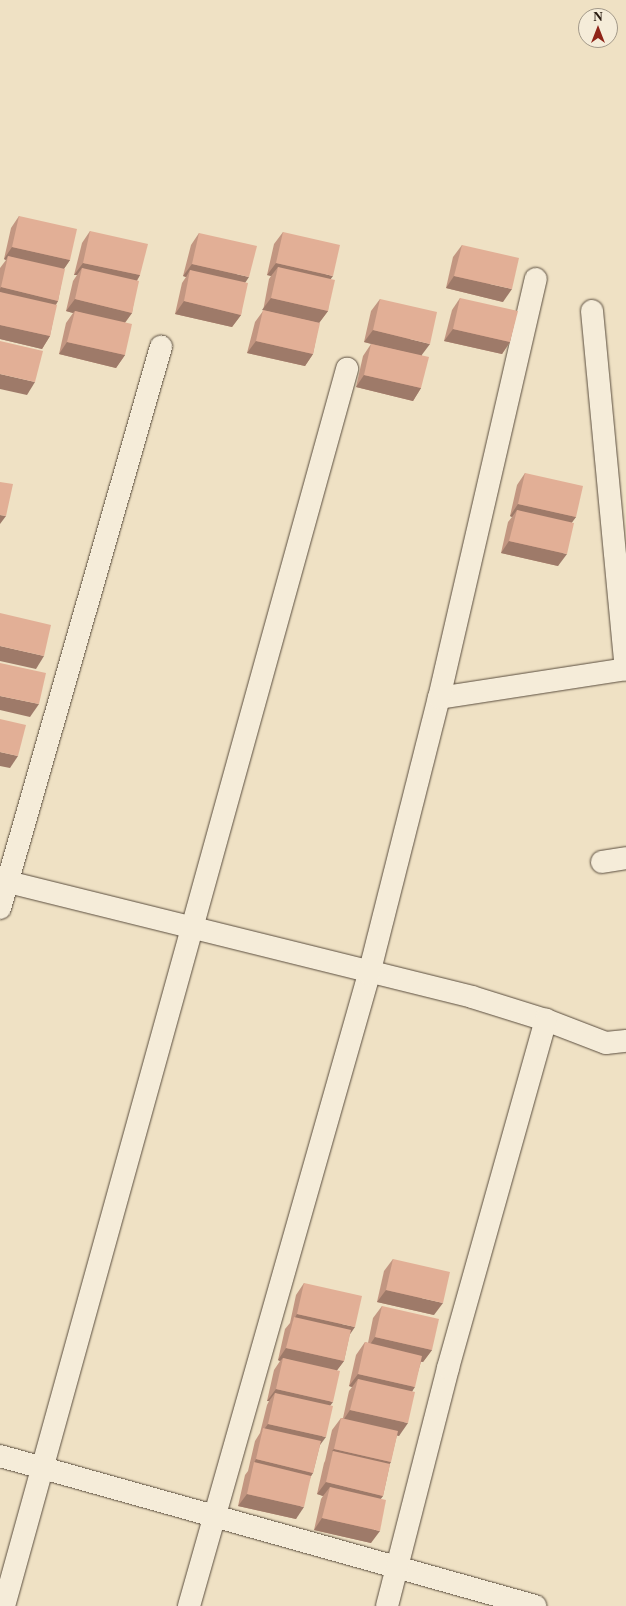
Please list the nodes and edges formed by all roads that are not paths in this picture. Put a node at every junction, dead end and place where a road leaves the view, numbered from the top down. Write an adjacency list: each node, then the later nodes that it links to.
1 (536, 280): 6 (street)
2 (592, 311): 5 (street)
3 (161, 347): 9 (street)
4 (347, 369): 11 (street)
5 (626, 669): 6 (street)
6 (439, 698): 12 (street)
7 (626, 858): 8 (street)
8 (602, 862)
9 (4, 881): 10 (street); 11 (street)
10 (0, 908)
11 (191, 928): 12 (street); 16 (street)
12 (370, 974): 13 (street); 17 (street)
13 (546, 1020): 14 (street); 18 (street)
14 (626, 1041)
15 (0, 1456): 16 (street)
16 (41, 1466): 17 (street); 19 (street)
17 (217, 1516): 18 (street); 20 (street)
18 (397, 1570): 21 (street); 22 (street)
19 (4, 1606)
20 (190, 1606)
21 (387, 1606)
22 (535, 1606)

